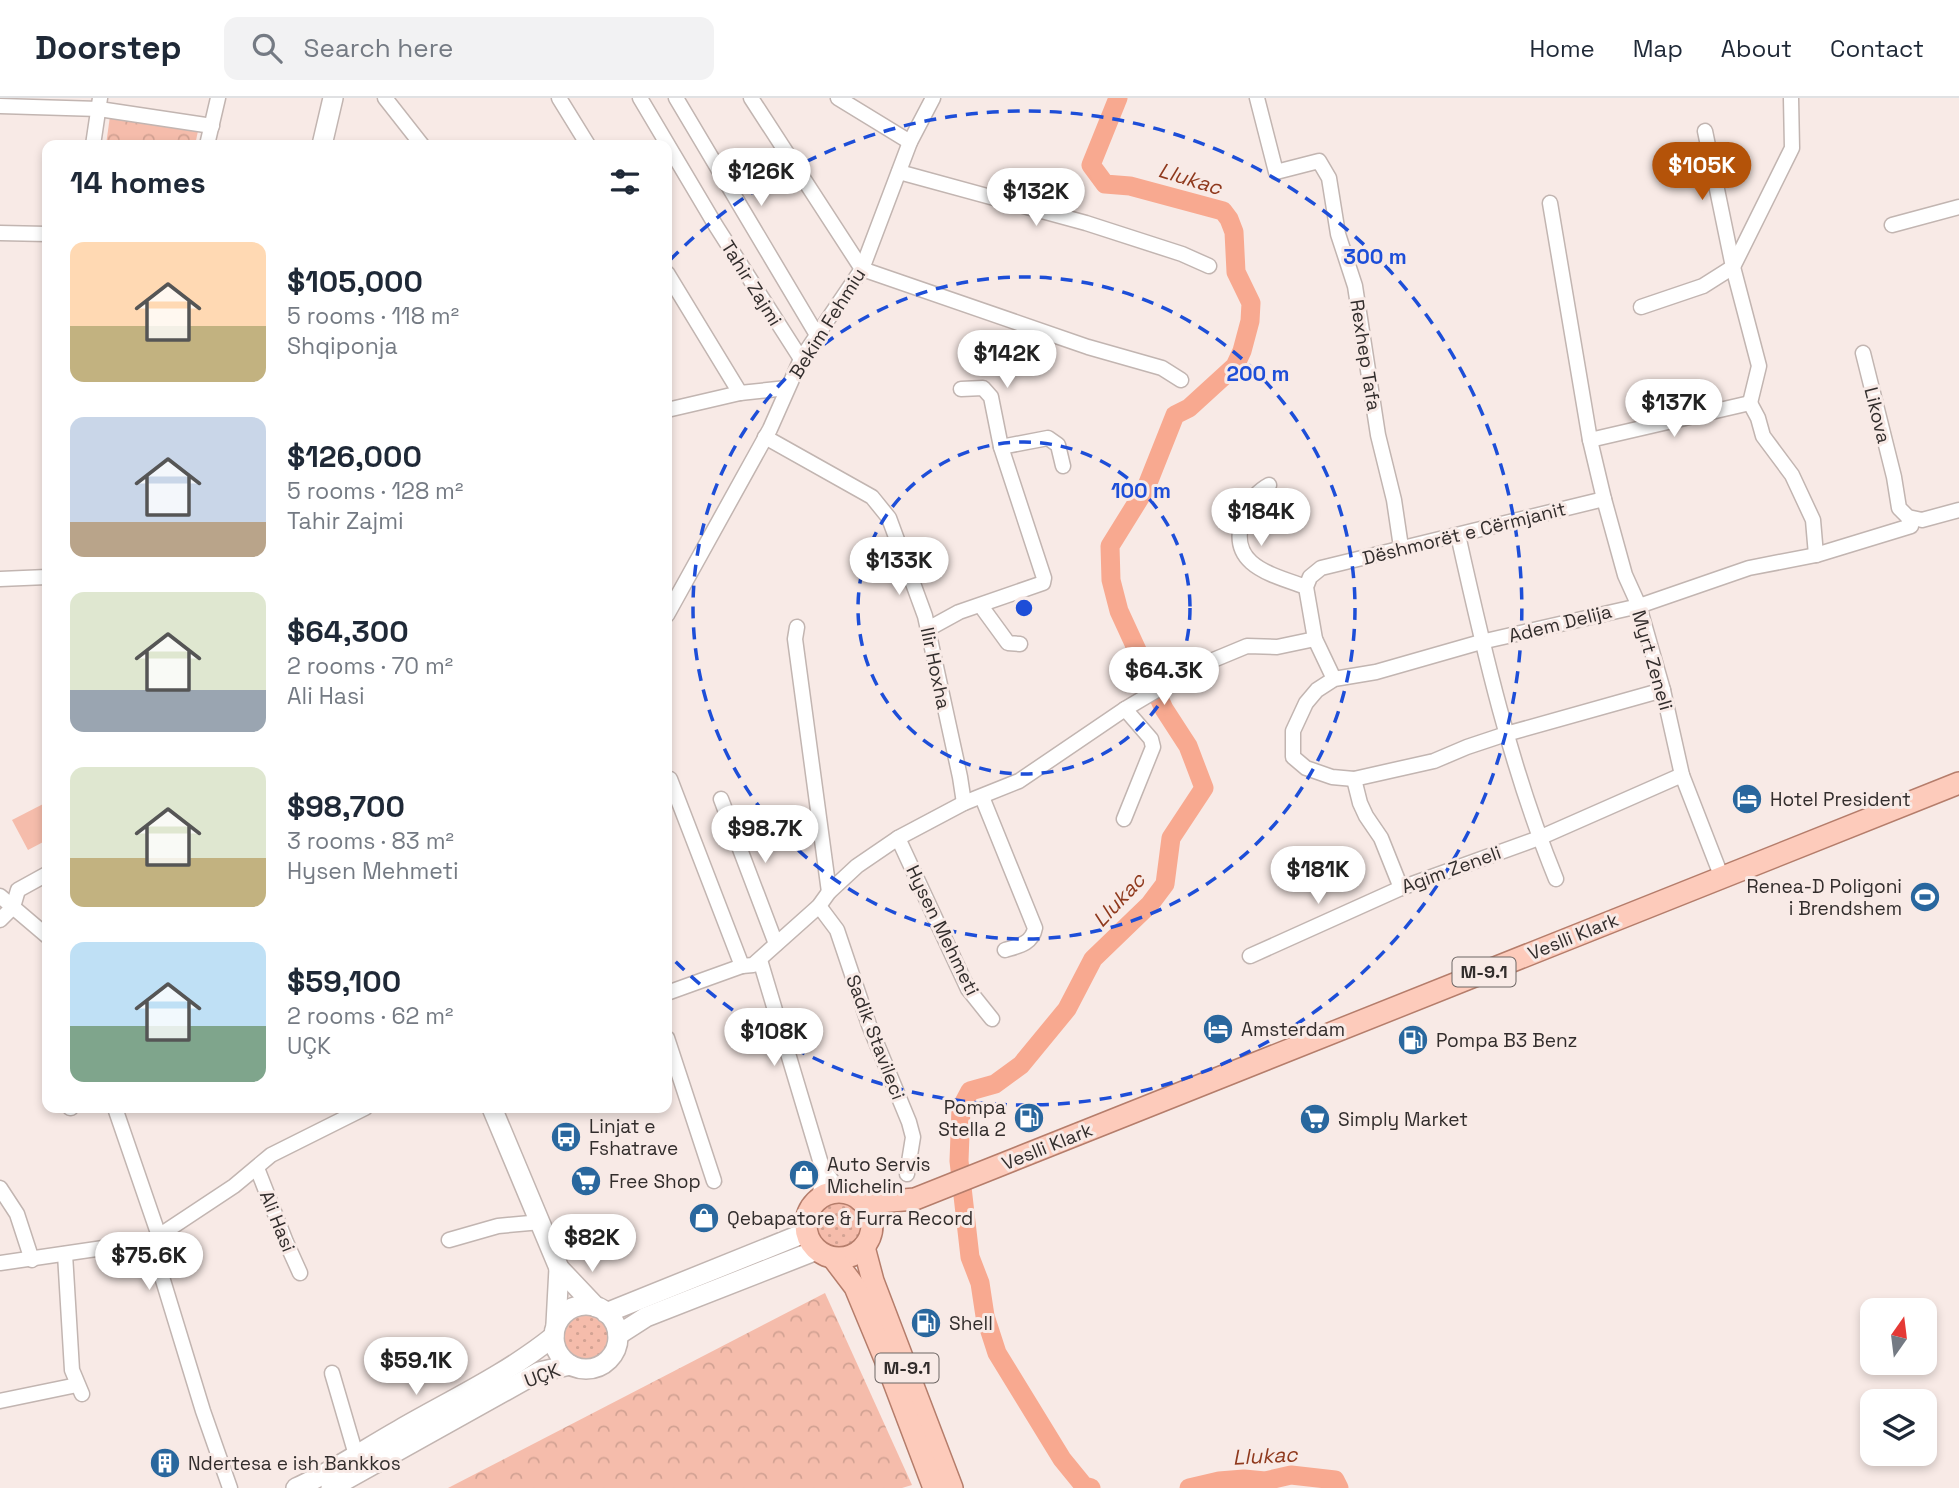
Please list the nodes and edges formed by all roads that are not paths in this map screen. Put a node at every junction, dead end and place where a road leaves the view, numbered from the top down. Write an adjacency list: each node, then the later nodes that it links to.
1 (218, 98): 14 (street)
2 (333, 98): 18 (street)
3 (386, 98): 19 (street)
4 (559, 98): 20 (street)
5 (640, 98): 21 (street, Tahir Zajmi)
6 (676, 98): 35 (street, Tahir Zajmi)
7 (751, 98): 32 (street)
8 (838, 98): 22 (street)
9 (933, 98): 22 (street, Bekim Fehmiu)
10 (1257, 98): 53 (street, Rexhep Tafa)
11 (1791, 98): 31 (street)
12 (99, 104): 13 (street); 14 (street); 16 (street)
13 (0, 106)
14 (212, 126): 17 (street)
15 (1705, 131): 31 (street)
16 (94, 140)
17 (208, 140)
18 (323, 140)
19 (418, 140)
20 (585, 140)
21 (665, 140)
22 (910, 142): 24 (street, Bekim Fehmiu)
23 (672, 152): 37 (street, Tahir Zajmi)
24 (899, 172): 30 (street); 32 (street, Bekim Fehmiu)
25 (1550, 203): 45 (street, Myrt Zeneli)
26 (1959, 207): 27 (street)
27 (1892, 225)
28 (0, 233): 29 (street)
29 (42, 234)
30 (1209, 266)
31 (1733, 267): 34 (street); 42 (street)
32 (862, 269): 35 (street, Bekim Fehmiu); 38 (street)
33 (672, 285): 41 (street)
34 (1641, 307)
35 (817, 335): 37 (street, Bekim Fehmiu)
36 (1863, 353): 51 (street, Likova)
37 (800, 359): 39 (street, Bekim Fehmiu)
38 (1181, 380)
39 (787, 388): 41 (street); 44 (street, Bekim Fehmiu)
40 (961, 388): 46 (street)
41 (740, 393): 43 (street)
42 (1750, 403): 45 (street); 54 (street)
43 (672, 409)
44 (765, 437): 58 (street, Bekim Fehmiu); 61 (street, Ilir Hoxha)
45 (1590, 440): 49 (street, Myrt Zeneli)
46 (1001, 447): 47 (street); 59 (street)
47 (1063, 466)
48 (1269, 485): 57 (street)
49 (1604, 499): 52 (street, Dëshmorët e Cërmjanit); 60 (street, Myrt Zeneli)
50 (1959, 510): 51 (street)
51 (1908, 517): 54 (street, Adem Delija)
52 (1458, 535): 53 (street, Dëshmorët e Cërmjanit); 64 (street, Adem Delija)
53 (1401, 547): 57 (street, Dëshmorët e Cërmjanit)
54 (1816, 555): 60 (street, Adem Delija)
55 (42, 577): 56 (street)
56 (0, 579)
57 (1306, 587): 63 (street)
58 (672, 606)
59 (981, 606): 61 (street); 65 (street)
60 (1639, 606): 64 (street, Adem Delija); 67 (street, Myrt Zeneli)
61 (928, 629): 76 (street, Ilir Hoxha)
62 (796, 633): 84 (street)
63 (1315, 639): 66 (street); 68 (street)
64 (1481, 642): 66 (street, Adem Delija); 69 (street)
65 (1020, 644)
66 (1334, 679): 71 (street)
67 (1663, 690): 69 (street); 70 (street, Myrt Zeneli)
68 (1131, 706): 74 (street); 77 (street)
69 (1506, 734): 71 (street); 79 (street)
70 (1682, 775): 79 (street, Agim Zeneli); 81 (street, Myrt Zeneli)
71 (1354, 779): 83 (street)
72 (1959, 783): 81 (main road, Veslli Klark / M-9.1)
73 (672, 784): 94 (street)
74 (982, 797): 76 (street); 91 (street)
75 (722, 799): 90 (street)
76 (964, 803): 78 (street)
77 (1124, 819)
78 (898, 838): 84 (street); 96 (street, Hysen Mehmeti)
79 (1539, 838): 82 (street); 83 (street, Agim Zeneli)
80 (42, 877): 86 (street)
81 (1721, 878): 106 (main road, Veslli Klark / M-9.1)
82 (1556, 879)
83 (1401, 888): 92 (street, Agim Zeneli)
84 (829, 892): 87 (street)
85 (0, 896): 86 (street)
86 (13, 906): 88 (street); 89 (street)
87 (819, 906): 90 (street); 102 (street, Sadik Stavileci)
88 (0, 920)
89 (42, 932)
90 (775, 944): 93 (street)
91 (1005, 950)
92 (1250, 956)
93 (760, 960): 94 (street); 105 (street)
94 (742, 966): 95 (street)
95 (672, 991)
96 (992, 1019)
97 (672, 1053): 103 (street)
98 (117, 1113): 108 (street)
99 (345, 1113): 101 (street, Ali Hasi)
100 (494, 1113): 107 (street)
101 (257, 1168): 108 (street, Ali Hasi); 116 (street, Ali Hasi)
102 (907, 1174)
103 (714, 1181)
104 (0, 1188): 113 (street)
105 (840, 1197): 106 (main road, Veslli Klark / M-9.1); 110 (main road, M-9.1); 111 (main road)
106 (915, 1199): 110 (main road, Veslli Klark / M-9.1)
107 (541, 1222): 109 (street); 115 (street)
108 (155, 1239): 112 (street, Ali Hasi); 124 (street)
109 (449, 1240)
110 (868, 1240): 111 (main road, M-9.1); 128 (main road, M-9.1)
111 (819, 1247): 117 (street, UÇK); 119 (street, UÇK); 127 (main road, M-9.1)
112 (65, 1254): 113 (street, Ali Hasi); 122 (street)
113 (32, 1260): 114 (street, Ali Hasi)
114 (0, 1263)
115 (559, 1268): 117 (street); 118 (street)
116 (300, 1273)
117 (601, 1310): 118 (street, UÇK); 119 (street)
118 (555, 1330): 120 (street, UÇK); 123 (street, UÇK)
119 (618, 1335): 120 (street, UÇK)
120 (570, 1365): 126 (street, UÇK)
121 (332, 1373): 123 (street)
122 (0, 1401)
123 (356, 1455): 125 (street, UÇK)
124 (230, 1488)
125 (296, 1488)
126 (331, 1488)
127 (934, 1488)
128 (952, 1488)

